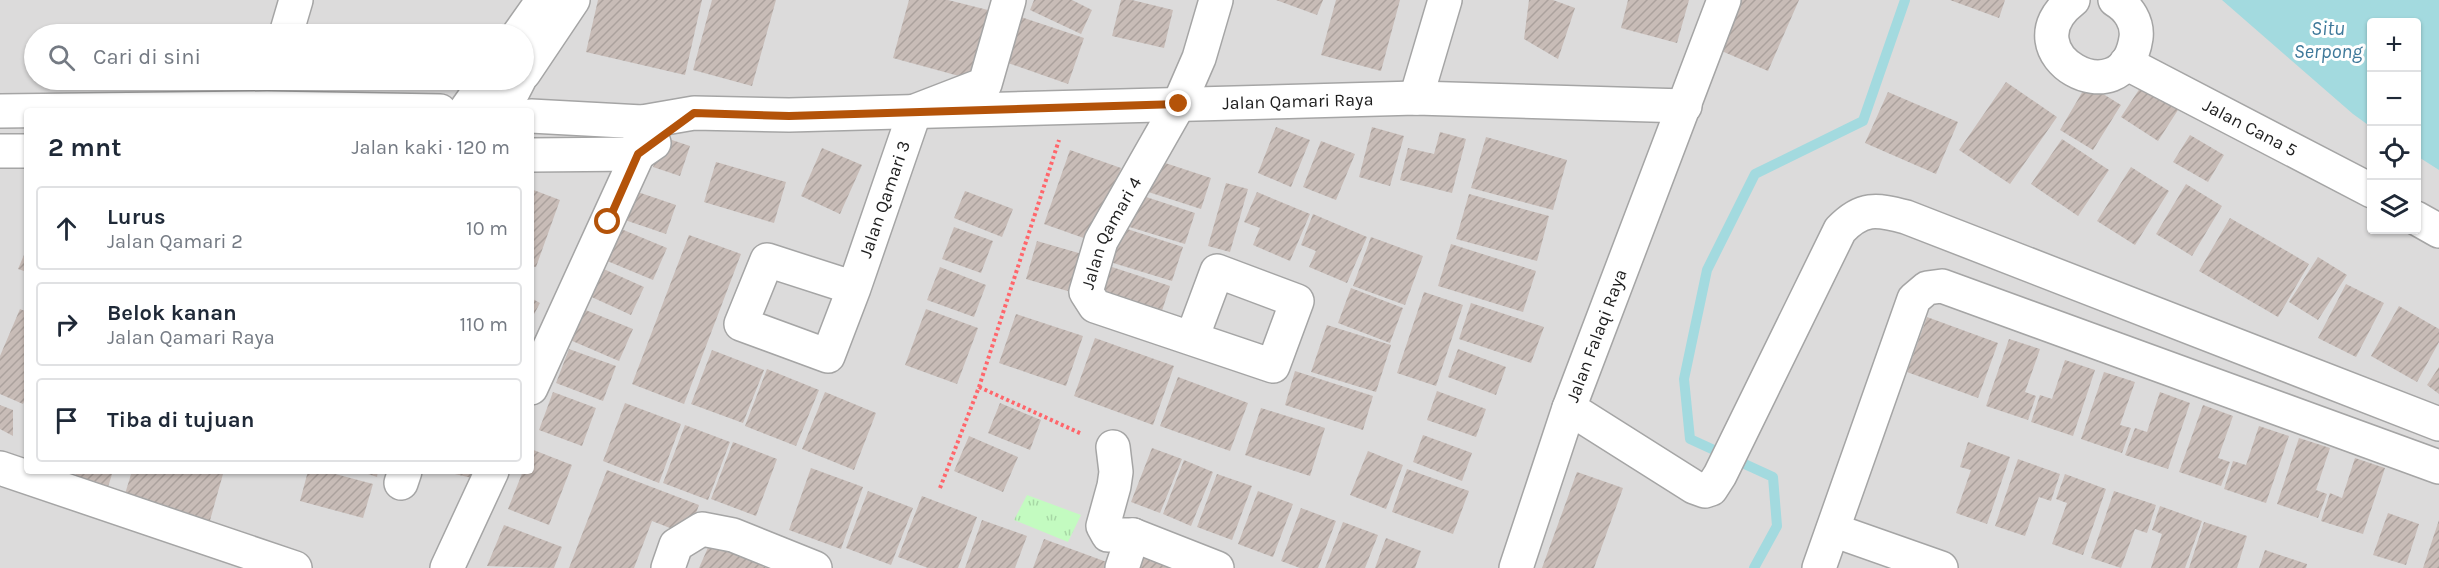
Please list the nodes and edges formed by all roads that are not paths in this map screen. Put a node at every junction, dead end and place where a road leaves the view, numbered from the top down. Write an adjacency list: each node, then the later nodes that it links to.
1 (296, 0): 10 (street)
2 (543, 0): 11 (street)
3 (573, 0): 12 (street)
4 (1009, 0): 26 (street)
5 (1216, 0): 18 (street, Jalan Qamari 4)
6 (1445, 0): 16 (street)
7 (1724, 0): 19 (street, Jalan Falaqi Raya)
8 (2073, 0): 13 (street)
9 (2115, 0): 13 (street)
10 (289, 24)
11 (526, 24)
12 (534, 58)
13 (2126, 63): 34 (street, Jalan Cana 5)
14 (480, 90): 22 (street)
15 (514, 90): 23 (street)
16 (1416, 98): 18 (street, Jalan Qamari Raya); 19 (street, Jalan Qamari Raya)
17 (269, 99): 20 (street); 21 (street)
18 (1179, 104): 26 (street, Jalan Qamari Raya); 38 (street, Jalan Qamari 4)
19 (1684, 106): 40 (street, Jalan Falaqi Raya)
20 (191, 108)
21 (397, 108)
22 (467, 108)
23 (505, 108)
24 (0, 111): 25 (street)
25 (24, 111)
26 (915, 111): 27 (street, Jalan Qamari Raya); 37 (street, Jalan Qamari 3)
27 (694, 113): 29 (street, Jalan Qamari Raya); 32 (street)
28 (534, 116): 29 (street, Jalan Qamari Raya)
29 (642, 122): 32 (street)
30 (0, 151): 31 (street)
31 (24, 151)
32 (638, 154): 33 (street); 39 (street)
33 (534, 155)
34 (2367, 188)
35 (2421, 221): 36 (street)
36 (2439, 231)
37 (854, 288)
38 (1192, 338)
39 (534, 381)
40 (1569, 408): 41 (street); 54 (street, Jalan Falaqi Raya)
41 (2439, 424)
42 (1113, 447): 47 (street)
43 (2439, 467): 46 (street)
44 (0, 468): 48 (street)
45 (491, 474): 49 (street)
46 (1833, 530): 55 (street); 56 (street)
47 (1133, 535): 52 (street); 53 (street)
48 (295, 568)
49 (447, 568)
50 (668, 568): 51 (street)
51 (815, 568)
52 (1122, 568)
53 (1216, 568)
54 (1516, 568)
55 (1819, 568)
56 (1941, 568)

